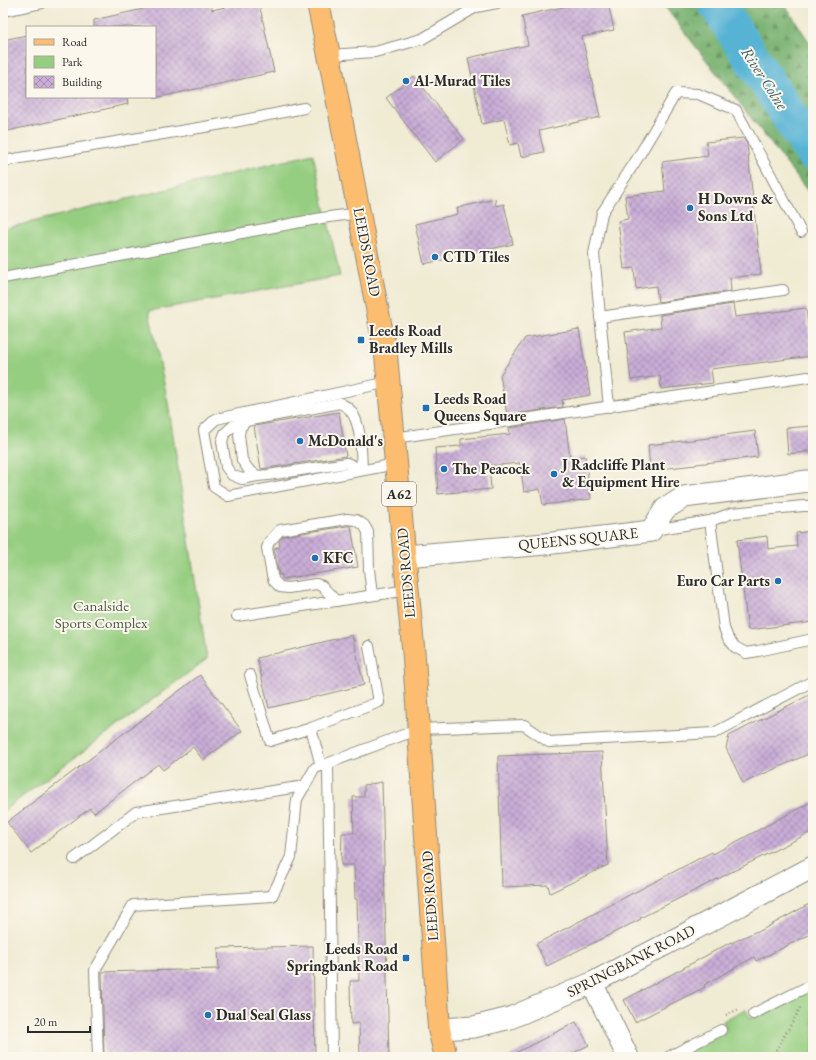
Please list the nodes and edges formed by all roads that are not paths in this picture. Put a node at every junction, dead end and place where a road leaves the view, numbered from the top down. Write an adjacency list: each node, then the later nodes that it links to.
1 (42, 3): 4 (lane)
2 (318, 3): 5 (main road, LEEDS ROAD / A62)
3 (498, 3): 5 (lane)
4 (3, 11)
5 (329, 55): 8 (main road, LEEDS ROAD / A62)
6 (304, 108): 7 (lane)
7 (3, 161)
8 (359, 213): 10 (lane); 14 (main road, LEEDS ROAD / A62)
9 (801, 232): 12 (lane)
10 (3, 278)
11 (783, 290): 12 (lane)
12 (600, 317): 17 (lane)
13 (808, 377): 17 (lane)
14 (389, 382): 15 (lane); 19 (main road, LEEDS ROAD / A62)
15 (356, 389): 16 (lane); 21 (lane)
16 (340, 403): 18 (lane); 21 (lane)
17 (609, 407): 19 (lane)
18 (246, 421): 22 (lane); 22 (lane)
19 (394, 438): 20 (main road, LEEDS ROAD / A62)
20 (396, 464): 21 (lane); 27 (main road, LEEDS ROAD / A62)
21 (362, 470): 22 (lane)
22 (257, 476)
23 (808, 481): 26 (street, QUEENS SQUARE)
24 (813, 506): 25 (lane)
25 (710, 521): 26 (lane); 32 (lane)
26 (651, 531): 27 (street, QUEENS SQUARE)
27 (405, 556): 28 (main road, LEEDS ROAD / A62)
28 (408, 590): 29 (lane); 37 (main road, LEEDS ROAD / A62)
29 (372, 595): 30 (lane); 30 (lane)
30 (336, 601): 31 (lane)
31 (237, 616)
32 (813, 639)
33 (369, 646): 36 (lane)
34 (250, 675): 36 (lane)
35 (813, 681): 37 (lane)
36 (311, 728): 38 (lane)
37 (419, 729): 38 (lane); 45 (main road, LEEDS ROAD / A62)
38 (324, 765): 39 (lane); 48 (lane)
39 (305, 786): 40 (lane); 47 (lane)
40 (74, 859)
41 (813, 867): 42 (street, SPRINGBANK ROAD)
42 (592, 983): 45 (street, SPRINGBANK ROAD); 51 (street)
43 (813, 984): 44 (lane)
44 (753, 1014)
45 (439, 1029): 49 (main road, LEEDS ROAD / A62); 50 (main road, LEEDS ROAD / A62)
46 (721, 1030): 52 (lane)
47 (98, 1057)
48 (332, 1057)
49 (428, 1057)
50 (446, 1057)
51 (628, 1057)
52 (668, 1057)

